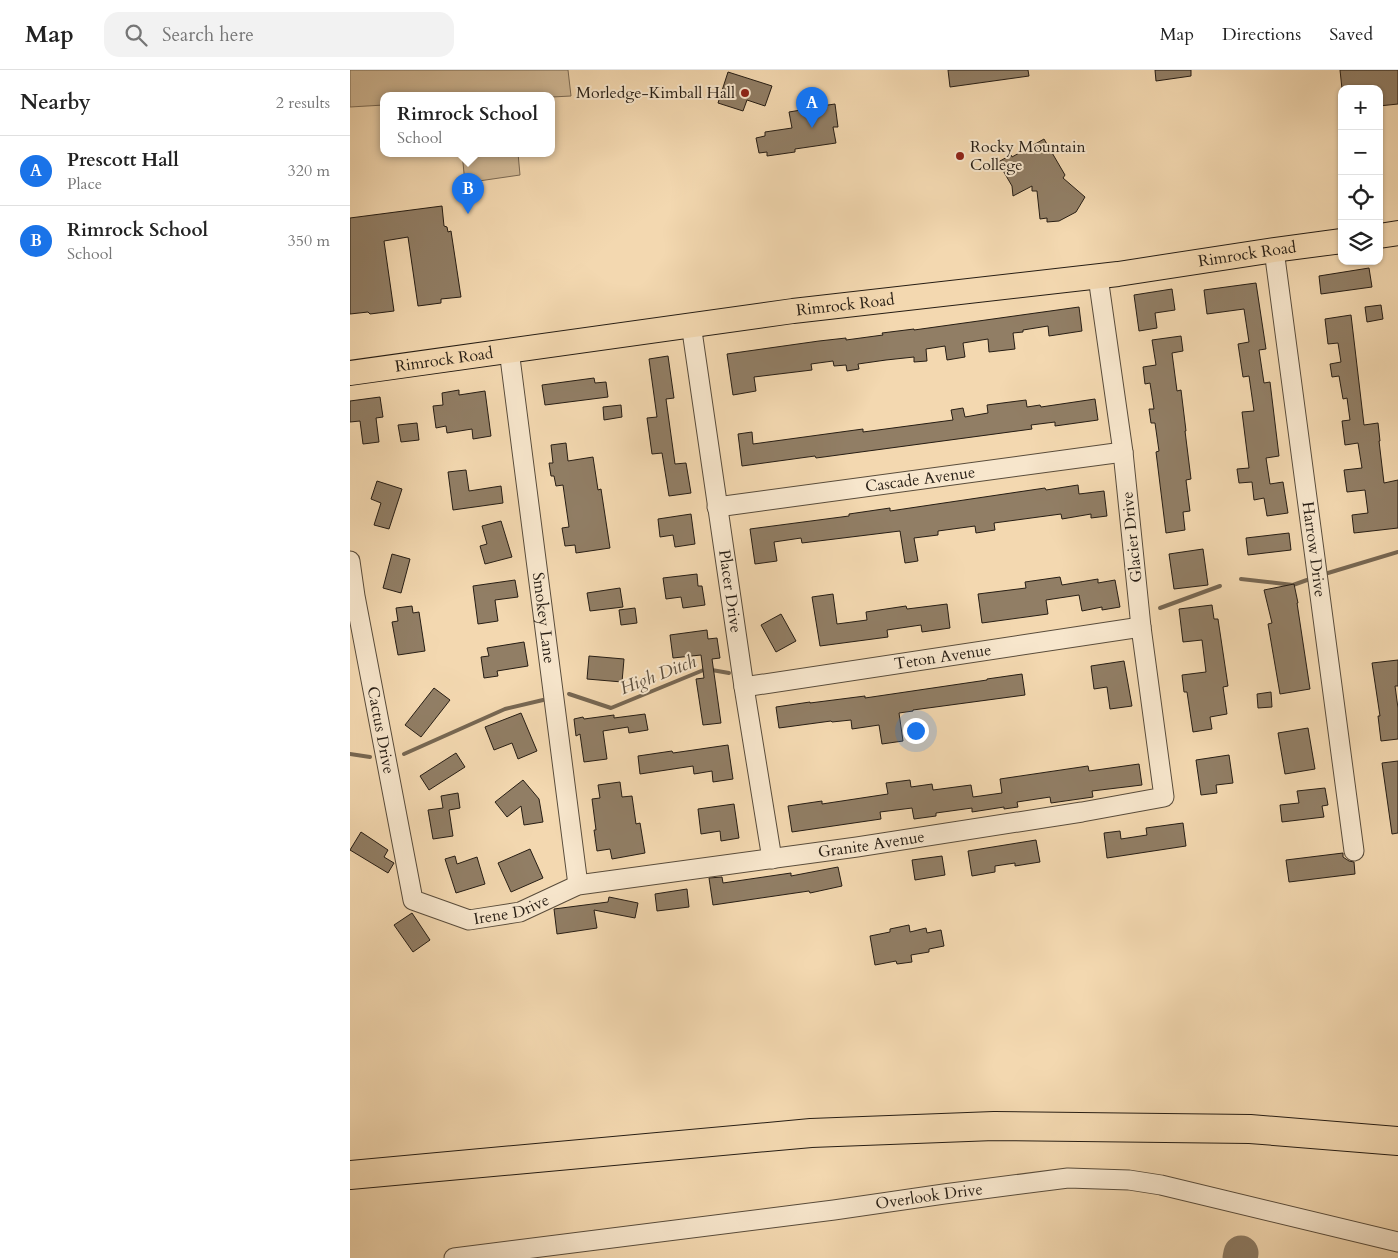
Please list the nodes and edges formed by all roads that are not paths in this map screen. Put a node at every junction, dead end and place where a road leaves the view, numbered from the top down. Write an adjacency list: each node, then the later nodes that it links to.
1 (1398, 233): 2 (main road)
2 (1383, 235)
3 (1338, 242): 4 (main road, Rimrock Road)
4 (1274, 250): 5 (main road, Rimrock Road); 16 (street, Harrow Drive)
5 (1098, 277): 6 (main road, Rimrock Road); 9 (street, Glacier Drive)
6 (691, 324): 7 (main road, Rimrock Road); 10 (street, Placer Drive)
7 (509, 350): 8 (main road, Rimrock Road); 18 (street, Smokey Lane)
8 (350, 373)
9 (1123, 452): 10 (street, Cascade Avenue); 13 (street, Glacier Drive)
10 (717, 507): 14 (street, Placer Drive)
11 (350, 561): 12 (street, Cactus Drive)
12 (352, 596): 19 (street, Cactus Drive)
13 (1141, 628): 14 (street, Teton Avenue); 15 (street, Glacier Drive)
14 (744, 687): 17 (street, Placer Drive)
15 (1164, 797): 17 (street, Granite Avenue)
16 (1354, 850)
17 (772, 858): 18 (street, Granite Avenue)
18 (578, 885): 19 (street, Irene Drive)
19 (413, 900)
20 (1398, 1141): 21 (highway)
21 (350, 1175)
22 (1398, 1242): 23 (street, Overlook Drive)
23 (454, 1258)

